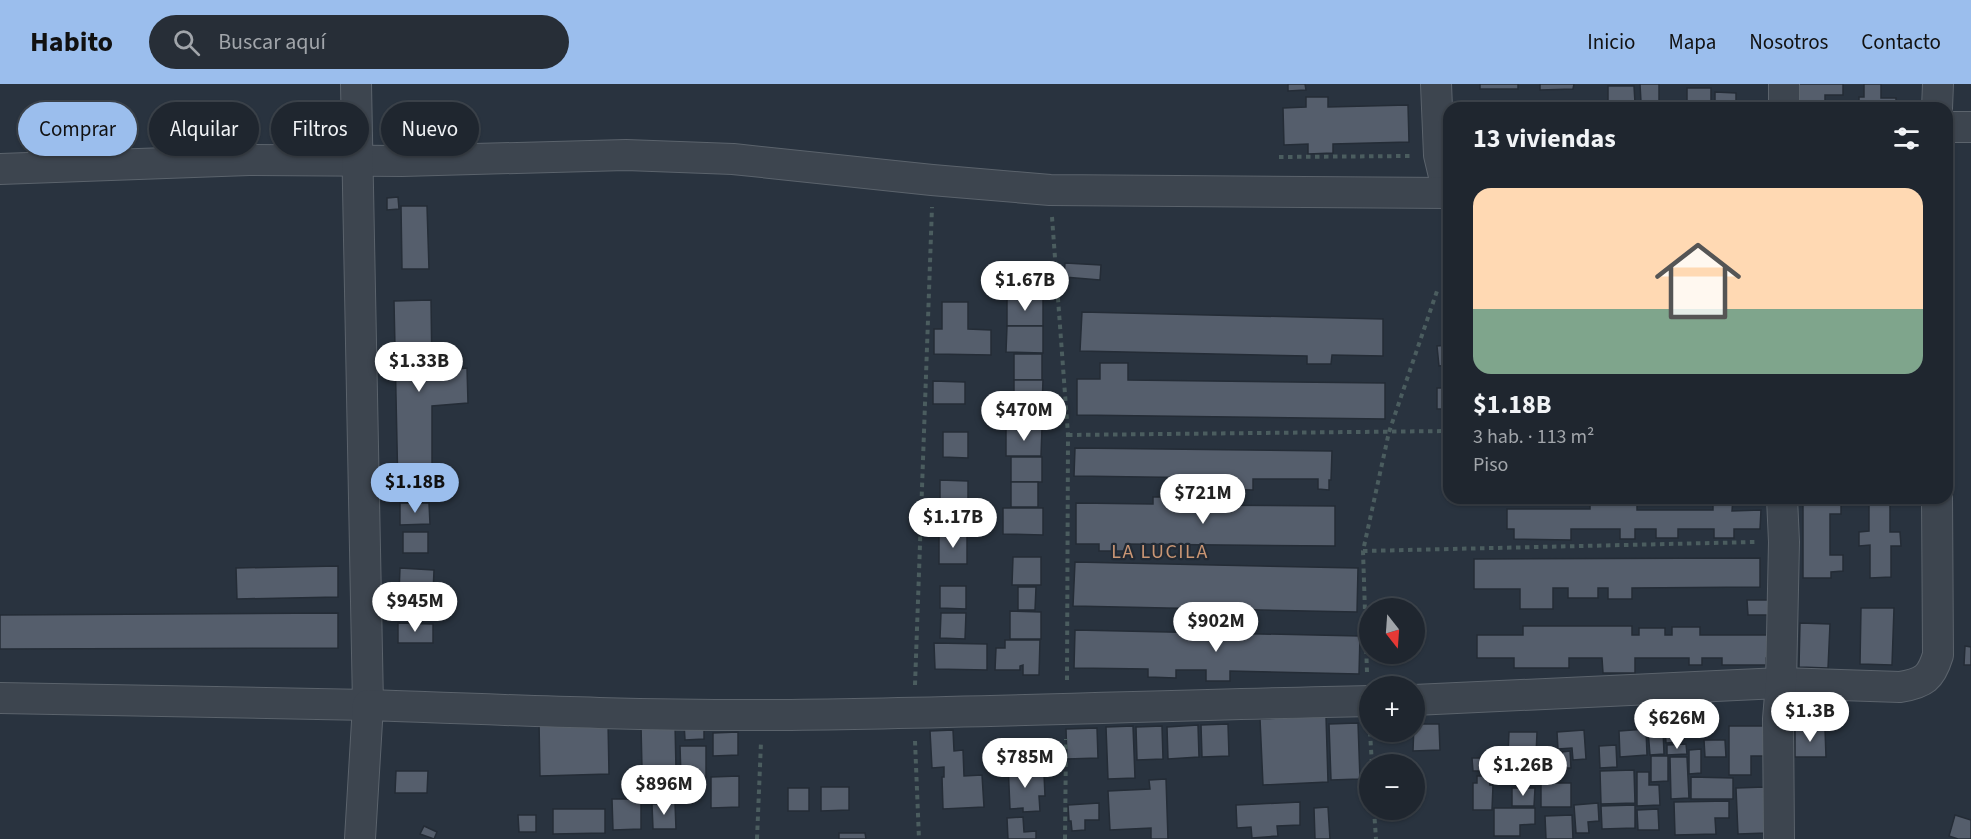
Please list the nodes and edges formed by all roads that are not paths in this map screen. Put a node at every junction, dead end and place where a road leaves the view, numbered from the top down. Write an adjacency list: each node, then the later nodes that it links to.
1 (356, 84): 9 (street)
2 (1436, 84): 11 (street)
3 (1784, 84): 5 (street)
4 (1938, 84): 6 (street)
5 (1784, 102)
6 (1937, 102)
7 (1953, 127): 8 (street)
8 (1971, 127)
9 (356, 161): 10 (street); 12 (street); 19 (street)
10 (0, 169)
11 (1443, 170)
12 (1443, 193)
13 (1782, 504): 15 (street)
14 (1937, 504): 15 (street)
15 (1781, 683): 17 (street); 21 (street)
16 (0, 698): 19 (street)
17 (1425, 699)
18 (1359, 701): 19 (street)
19 (368, 705): 20 (street)
20 (360, 839)
21 (1779, 839)

